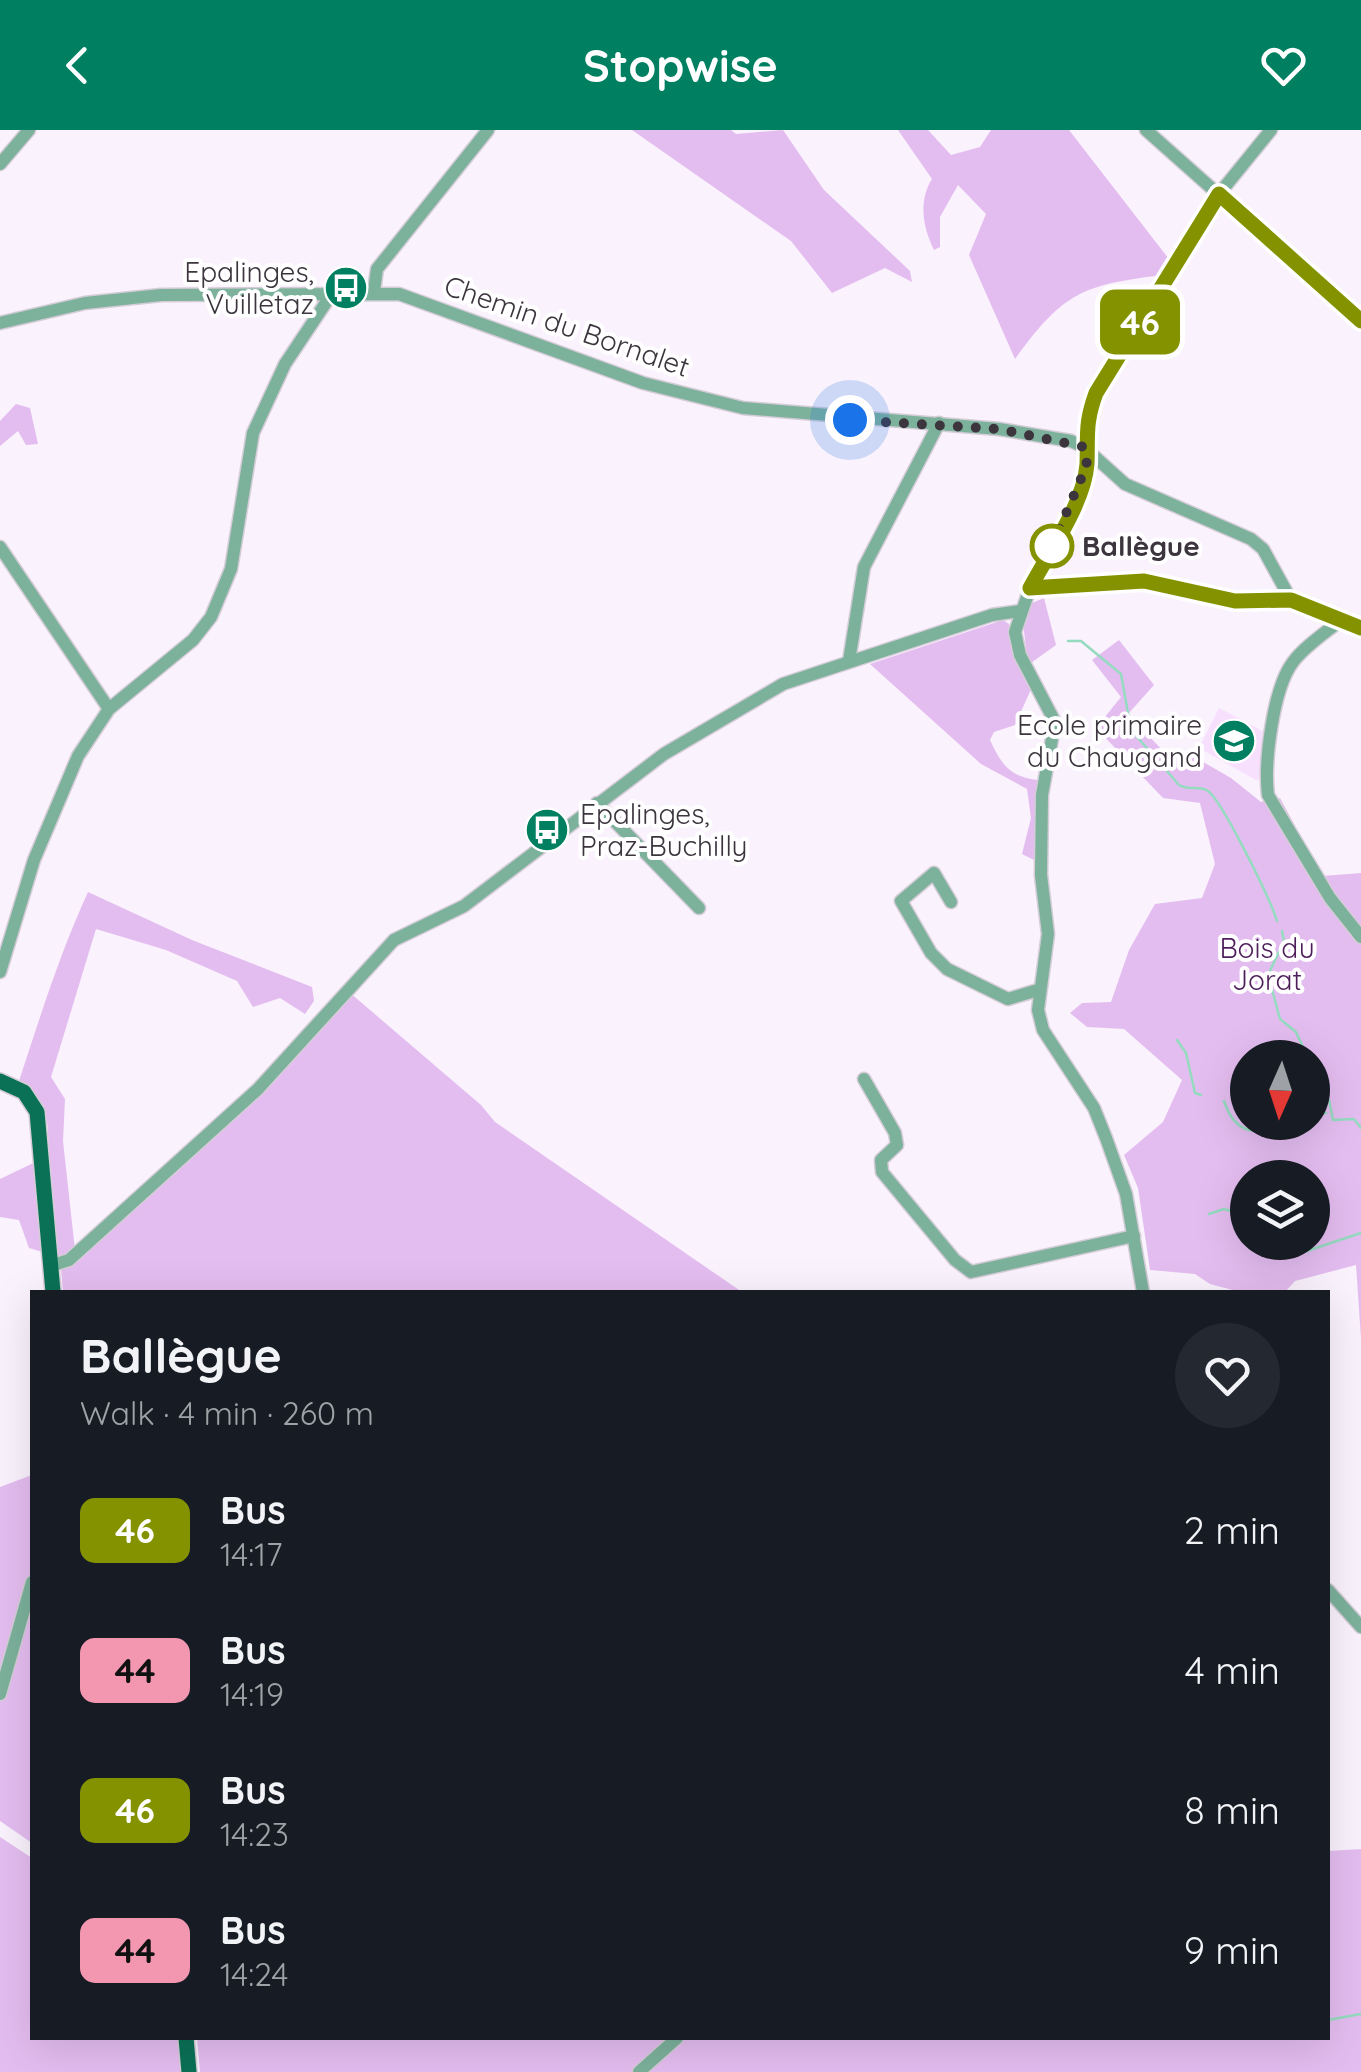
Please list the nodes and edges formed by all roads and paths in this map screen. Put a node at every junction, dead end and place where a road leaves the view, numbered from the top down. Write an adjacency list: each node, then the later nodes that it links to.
1 (29, 130): 5 (street)
2 (488, 130): 7 (street)
3 (1146, 130): 6 (street)
4 (1271, 130): 6 (street)
5 (0, 164)
6 (1219, 194): 9 (street); 12 (street)
7 (374, 291): 8 (street, Chemin du Bornalet); 11 (street, Chemin du Bornalet)
8 (331, 295): 10 (street, Chemin du Bornalet); 20 (street)
9 (1361, 321)
10 (0, 322)
11 (940, 423): 12 (street, Chemin du Bornalet); 19 (street)
12 (1084, 447): 14 (street); 15 (street)
13 (0, 547): 20 (street)
14 (1030, 588): 15 (street); 16 (street)
15 (1291, 600): 17 (street)
16 (1020, 612): 19 (street); 26 (street)
17 (1341, 620): 18 (street); 24 (street)
18 (1361, 628)
19 (849, 661): 21 (street)
20 (109, 710): 25 (street)
21 (597, 803): 23 (street); 30 (street)
22 (951, 902): 26 (street)
23 (699, 908)
24 (1361, 937)
25 (0, 972)
26 (1038, 990): 29 (street)
27 (864, 1079): 29 (street)
28 (0, 1081): 30 (main road)
29 (1134, 1236): 32 (street)
30 (50, 1266): 31 (main road)
31 (53, 1290)
32 (1143, 1290)
33 (30, 1589): 36 (street)
34 (1330, 1592): 35 (street)
35 (1361, 1627)
36 (0, 1694)
37 (186, 2040): 39 (main road)
38 (675, 2040): 40 (street)
39 (189, 2072)
40 (639, 2072)

